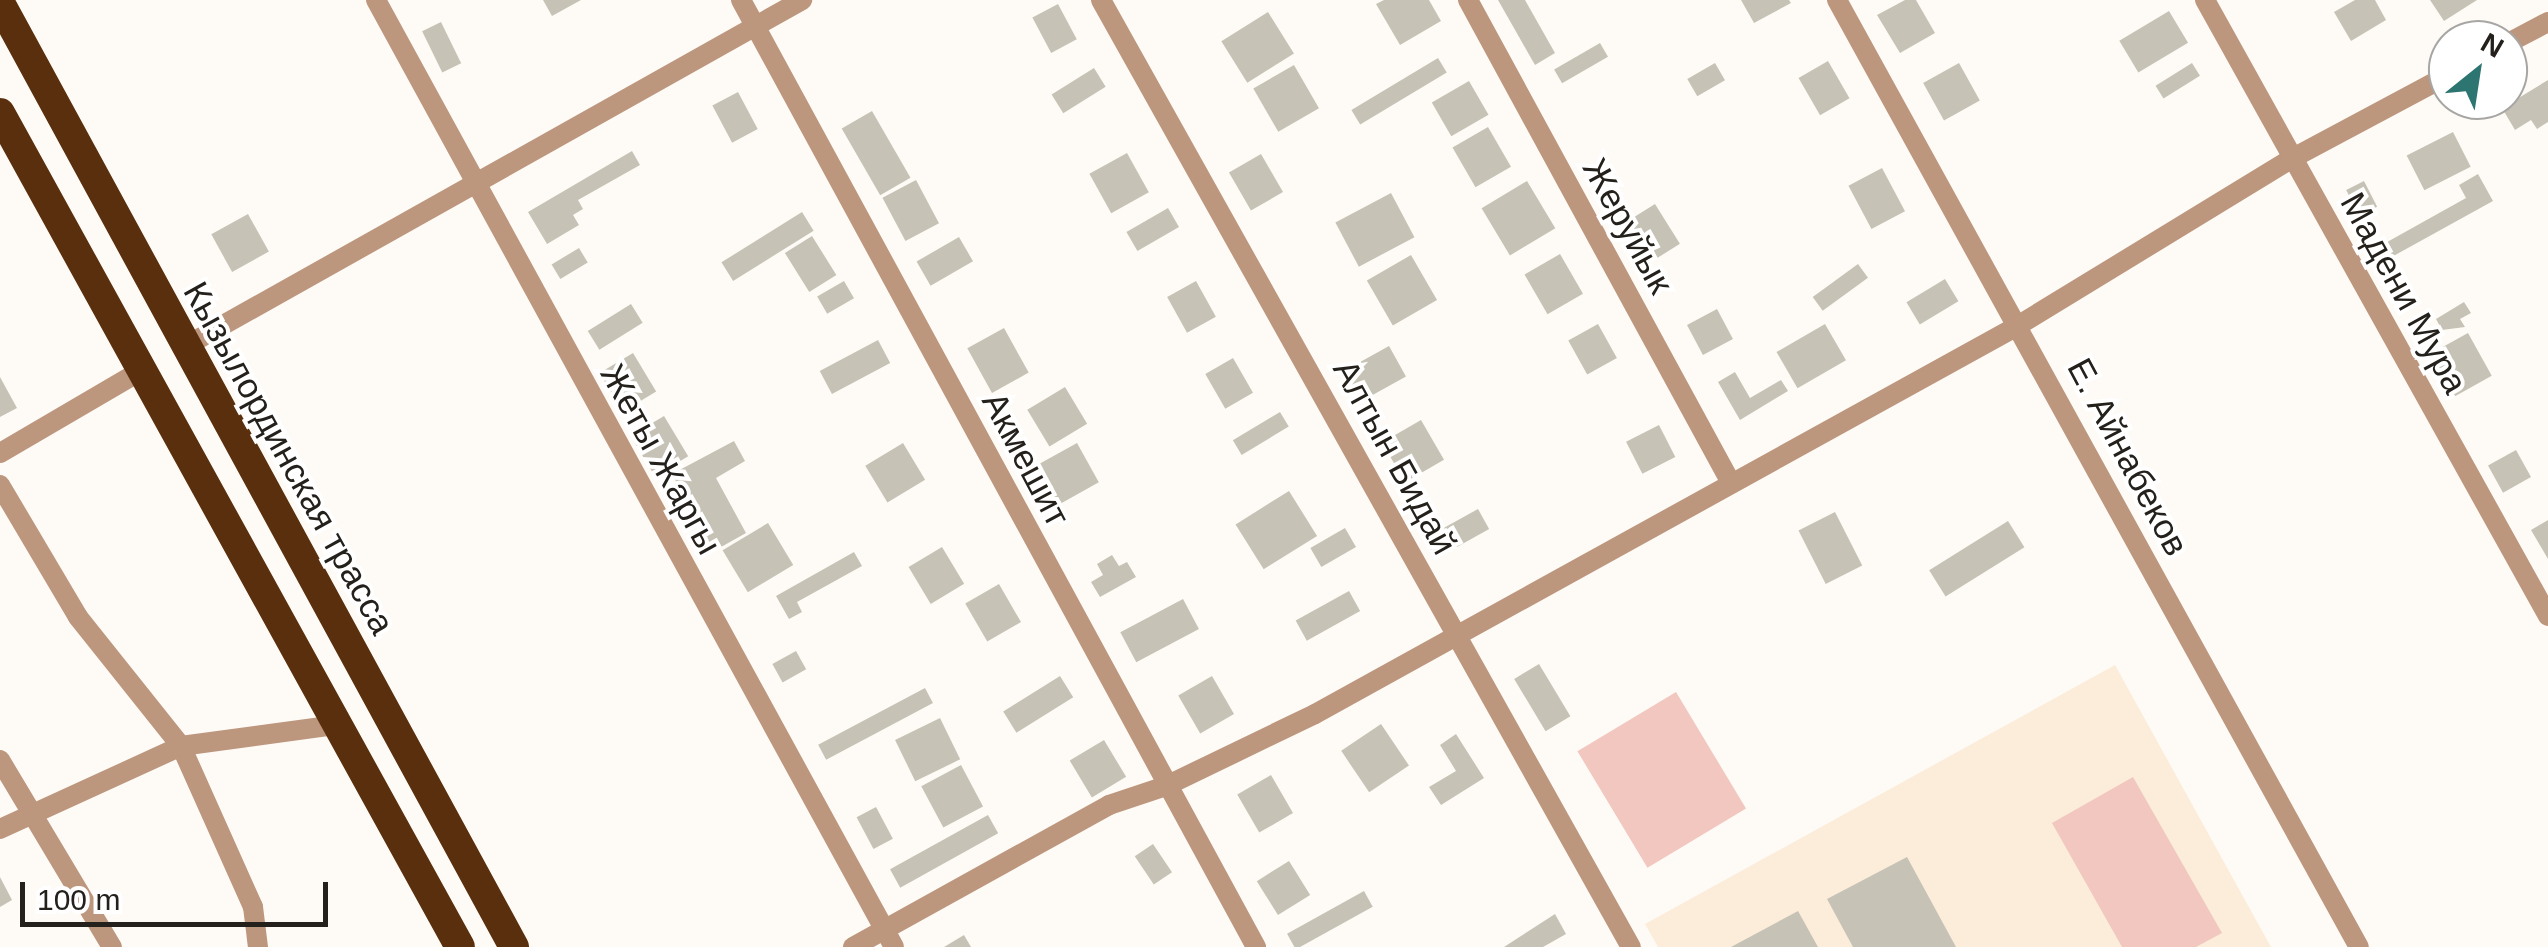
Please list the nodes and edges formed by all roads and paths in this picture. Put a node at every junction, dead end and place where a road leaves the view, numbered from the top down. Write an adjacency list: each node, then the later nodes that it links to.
1 (376, 0): 13 (street, Жеты Жаргы)
2 (740, 0): 9 (street, Акмешит)
3 (802, 0): 9 (street)
4 (1101, 0): 21 (street, Алтын Бидай)
5 (1468, 0): 18 (street, Жеруйык)
6 (1837, 0): 14 (street, Е. Айнабеков)
7 (2205, 0): 12 (street, Мадени Мура)
8 (0, 3): 15 (highway, Кызылординская трасса)
9 (755, 26): 13 (street); 25 (street, Акмешит)
10 (2428, 86): 12 (street)
11 (0, 112): 16 (highway)
12 (2291, 159): 14 (street); 20 (street, Мадени Мура)
13 (471, 183): 15 (street); 28 (street, Жеты Жаргы)
14 (2019, 325): 18 (street); 36 (street, Е. Айнабеков)
15 (184, 347): 16 (highway); 32 (highway, Кызылординская трасса)
16 (144, 369): 17 (street); 22 (highway)
17 (0, 453)
18 (1732, 483): 21 (street)
19 (0, 486): 23 (street)
20 (2548, 616)
21 (1456, 632): 25 (street); 35 (street, Алтын Бидай)
22 (336, 724): 23 (street); 31 (highway)
23 (181, 746): 26 (street); 30 (street)
24 (0, 760): 26 (street)
25 (1166, 786): 28 (street); 34 (street, Акмешит)
26 (34, 813): 27 (street); 29 (street)
27 (0, 829)
28 (890, 938): 33 (street)
29 (112, 947)
30 (258, 947)
31 (460, 947)
32 (514, 947)
33 (853, 947)
34 (1256, 947)
35 (1631, 947)
36 (2359, 947)

